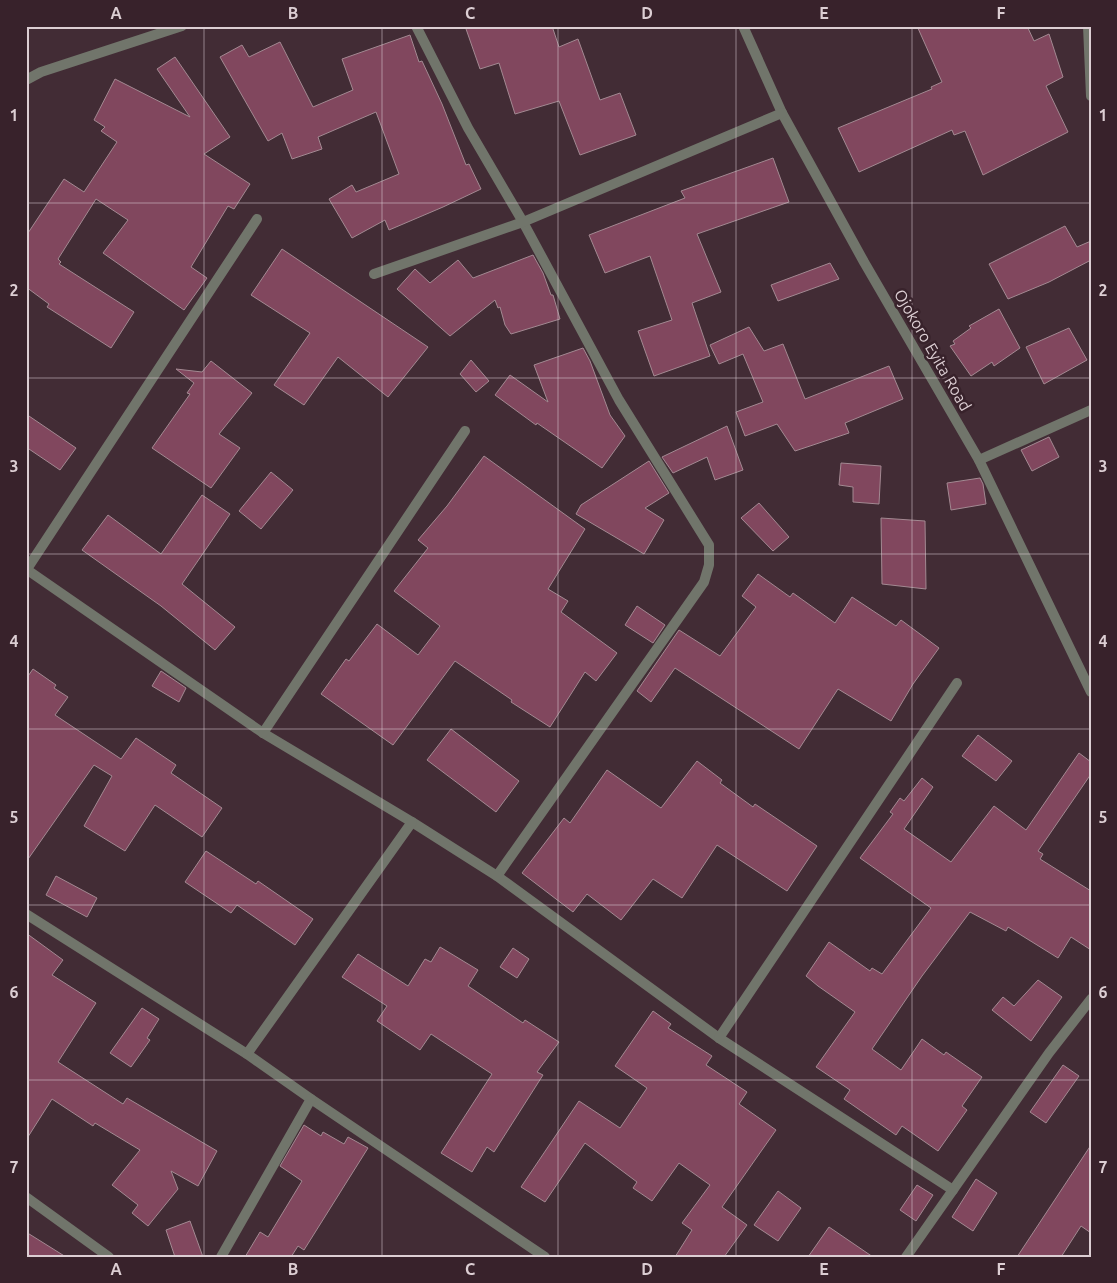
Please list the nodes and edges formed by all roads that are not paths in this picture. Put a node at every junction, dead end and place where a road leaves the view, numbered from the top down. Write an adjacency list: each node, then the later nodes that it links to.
1 (182, 26): 5 (street)
2 (416, 26): 9 (street)
3 (743, 26): 7 (street, Ojokoro Eyita Road)
4 (1088, 26): 6 (street)
5 (26, 80)
6 (1091, 96)
7 (782, 113): 9 (street); 13 (street, Ojokoro Eyita Road)
8 (257, 219): 14 (street)
9 (523, 222): 10 (street); 19 (street)
10 (374, 274)
11 (1091, 410): 13 (street)
12 (465, 431): 17 (street)
13 (979, 460): 16 (street, Ojokoro Eyita Road)
14 (26, 569): 17 (street)
15 (957, 683): 22 (street)
16 (1091, 692)
17 (263, 733): 18 (street)
18 (412, 822): 19 (street); 23 (street)
19 (497, 876): 22 (street)
20 (26, 914): 23 (street)
21 (1091, 999): 25 (street)
22 (719, 1038): 25 (street)
23 (247, 1054): 24 (street)
24 (310, 1099): 27 (street); 29 (street)
25 (953, 1190): 30 (street)
26 (26, 1197): 28 (street)
27 (542, 1256)
28 (109, 1257)
29 (221, 1257)
30 (906, 1257)

